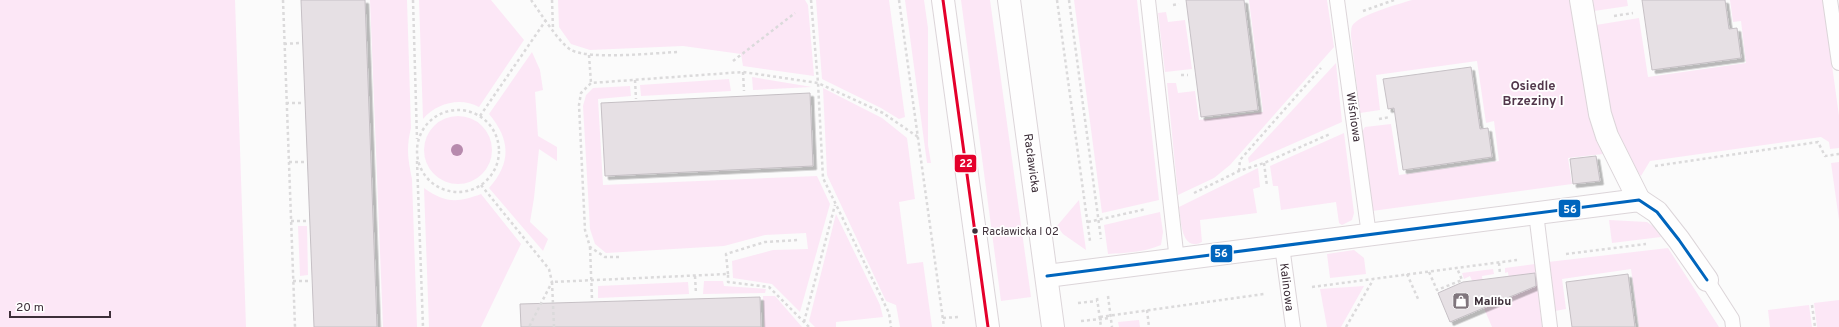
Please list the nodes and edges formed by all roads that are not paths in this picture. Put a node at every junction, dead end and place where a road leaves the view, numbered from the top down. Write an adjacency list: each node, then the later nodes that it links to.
1 (943, 0): 15 (street)
2 (1009, 0): 13 (street, Racławicka)
3 (1148, 0): 12 (lane)
4 (1337, 0): 10 (lane, Wiśniowa)
5 (1582, 0): 8 (street)
6 (1830, 0): 7 (lane)
7 (1839, 63)
8 (1639, 200): 9 (street, Kalinowa); 14 (street)
9 (1536, 213): 10 (street, Kalinowa); 18 (lane)
10 (1370, 235): 11 (street, Kalinowa)
11 (1282, 246): 12 (street, Kalinowa); 17 (lane, Kalinowa)
12 (1177, 261): 13 (street, Kalinowa)
13 (1047, 276): 16 (street, Racławicka)
14 (1708, 280): 19 (lane)
15 (988, 327)
16 (1054, 327)
17 (1293, 327)
18 (1550, 327)
19 (1733, 327)

